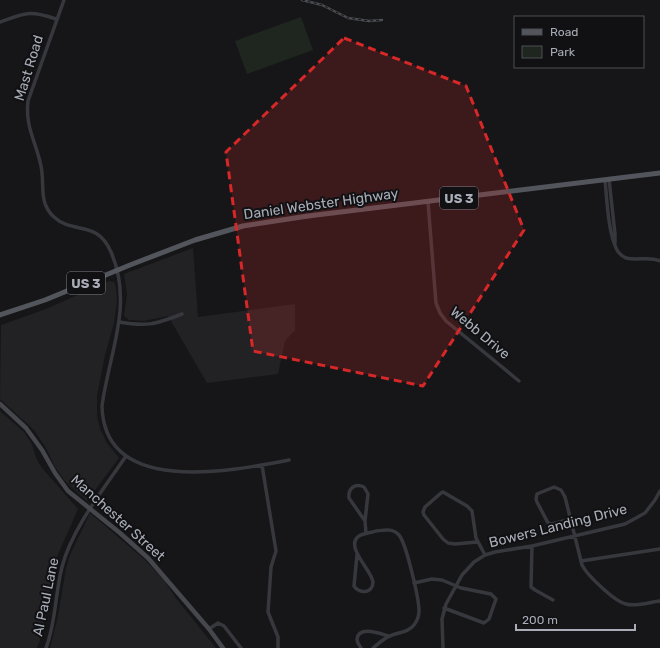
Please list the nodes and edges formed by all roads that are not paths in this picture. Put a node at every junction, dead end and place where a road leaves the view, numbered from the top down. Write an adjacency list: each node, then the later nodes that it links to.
1 (64, 0): 2 (street, Mast Road)
2 (56, 19): 3 (street); 8 (street, Mast Road)
3 (0, 22)
4 (660, 172): 5 (main road, Daniel Webster Highway / US 3)
5 (607, 180): 6 (main road, Daniel Webster Highway / US 3); 7 (street)
6 (428, 202): 8 (main road, Daniel Webster Highway / US 3); 12 (street, Webb Drive)
7 (660, 260)
8 (117, 270): 10 (main road, Daniel Webster Highway / US 3); 11 (street, Mast Road)
9 (182, 314): 11 (street)
10 (0, 315)
11 (119, 322): 14 (street, Mast Road)
12 (519, 381)
13 (0, 404): 18 (street, Manchester Street)
14 (126, 456): 16 (street); 18 (street, Al Paul Lane)
15 (289, 460): 16 (street)
16 (262, 465): 39 (street)
17 (660, 491): 22 (street, Bowers Landing Drive)
18 (90, 509): 34 (street, Manchester Street); 36 (street, Al Paul Lane)
19 (571, 520): 19 (street); 22 (street)
20 (365, 521): 20 (street); 21 (street)
21 (366, 534): 26 (street); 29 (street)
22 (575, 536): 24 (street, Bowers Landing Drive); 28 (street)
23 (477, 542): 23 (street); 27 (street)
24 (532, 546): 27 (street, Bowers Landing Drive); 31 (street)
25 (660, 549): 28 (street)
26 (358, 555): 26 (street)
27 (485, 555): 30 (street, Bowers Landing Drive)
28 (581, 561): 32 (street)
29 (414, 583): 30 (street); 35 (street)
30 (455, 585): 33 (street, Bowers Landing Drive); 33 (street)
31 (553, 600)
32 (660, 601)
33 (444, 608): 42 (street, Bowers Landing Drive)
34 (209, 629): 37 (street, Manchester Street); 38 (street)
35 (389, 636): 40 (street); 41 (street)
36 (46, 648)
37 (223, 648)
38 (241, 648)
39 (278, 648)
40 (361, 648)
41 (372, 648)
42 (443, 648)

